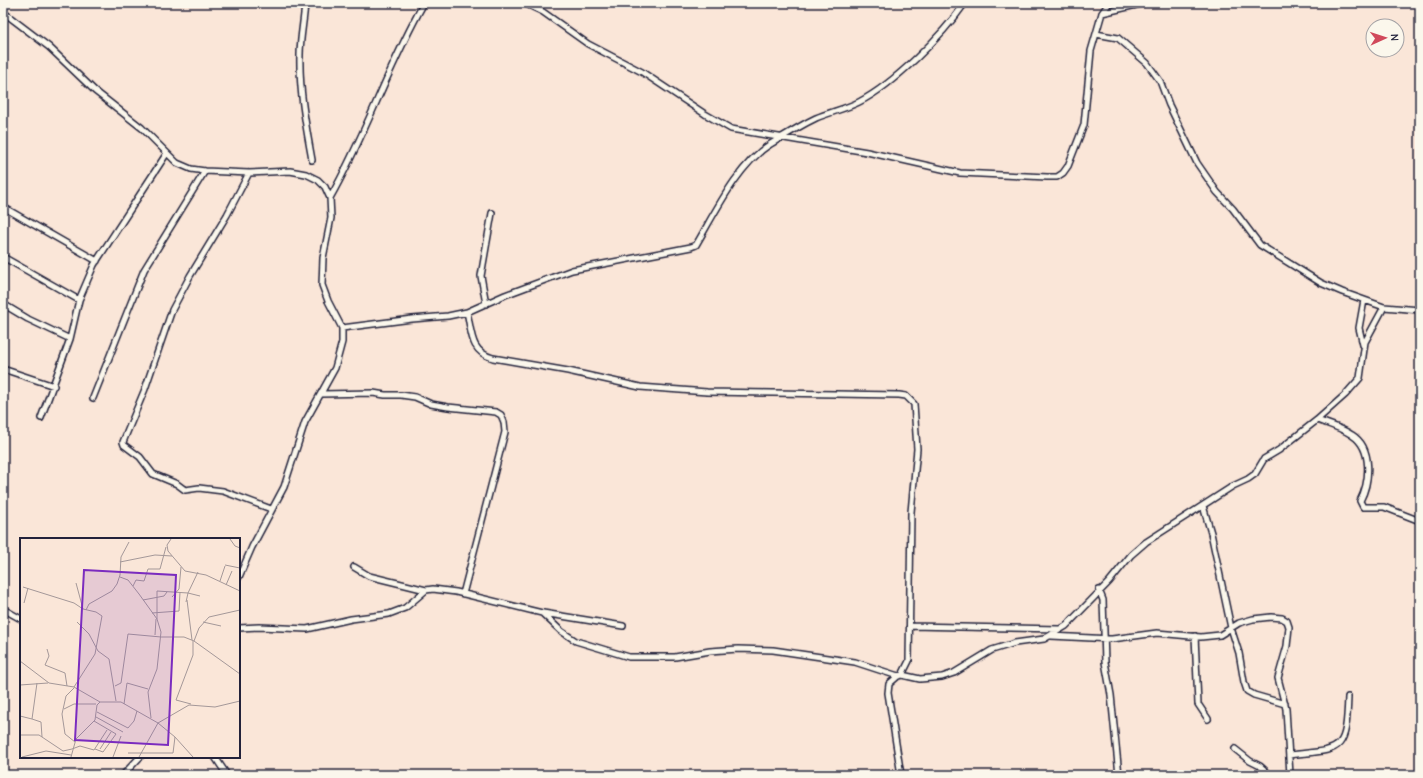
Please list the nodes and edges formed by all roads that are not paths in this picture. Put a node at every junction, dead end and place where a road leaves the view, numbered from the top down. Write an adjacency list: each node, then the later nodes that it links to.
1 (305, 3): 12 (street)
2 (424, 3): 15 (street)
3 (524, 3): 10 (street)
4 (965, 3): 10 (street)
5 (1109, 3): 8 (street)
6 (1145, 3): 8 (street)
7 (3, 12): 11 (street)
8 (1102, 13): 9 (street)
9 (1096, 34): 10 (street); 21 (street)
10 (782, 138): 23 (street)
11 (167, 153): 13 (street); 19 (street)
12 (312, 160)
13 (205, 171): 14 (street); 33 (street)
14 (249, 173): 15 (street); 37 (street)
15 (330, 198): 27 (street)
16 (3, 207): 19 (street)
17 (492, 213): 23 (street)
18 (3, 257): 20 (street)
19 (97, 261): 20 (street)
20 (79, 300): 28 (street)
21 (1364, 300): 24 (street); 29 (street)
22 (3, 304): 28 (street)
23 (486, 304): 26 (street)
24 (1384, 307): 25 (street); 29 (street)
25 (1420, 310)
26 (467, 312): 27 (street); 48 (street)
27 (342, 328): 32 (street)
28 (70, 339): 31 (street)
29 (1364, 346): 35 (street)
30 (3, 369): 31 (street)
31 (54, 386): 34 (street)
32 (322, 394): 37 (street); 43 (street)
33 (93, 398)
34 (41, 418)
35 (1317, 420): 36 (street); 38 (street)
36 (1203, 506): 42 (street); 50 (street)
37 (271, 509): 40 (street)
38 (1420, 521)
39 (354, 567): 41 (street)
40 (240, 575)
41 (426, 590): 43 (street); 49 (street)
42 (1100, 590): 51 (street); 54 (street)
43 (464, 594): 45 (street)
44 (3, 609): 46 (street)
45 (542, 613): 47 (street); 55 (street)
46 (20, 618)
47 (623, 626)
48 (911, 626): 51 (street); 55 (street)
49 (240, 628)
50 (1231, 628): 53 (street); 57 (street); 57 (street)
51 (1059, 630): 52 (street)
52 (1051, 636): 54 (street); 55 (street)
53 (1195, 636): 54 (street); 58 (street)
54 (1105, 639): 66 (street)
55 (900, 675): 65 (street)
56 (1348, 697): 60 (street)
57 (1285, 704): 60 (street)
58 (1208, 719)
59 (1235, 749): 67 (street)
60 (1289, 755): 68 (street)
61 (139, 758): 63 (street)
62 (216, 758): 64 (street)
63 (123, 775)
64 (227, 775)
65 (901, 775)
66 (1119, 775)
67 (1270, 775)
68 (1290, 775)

